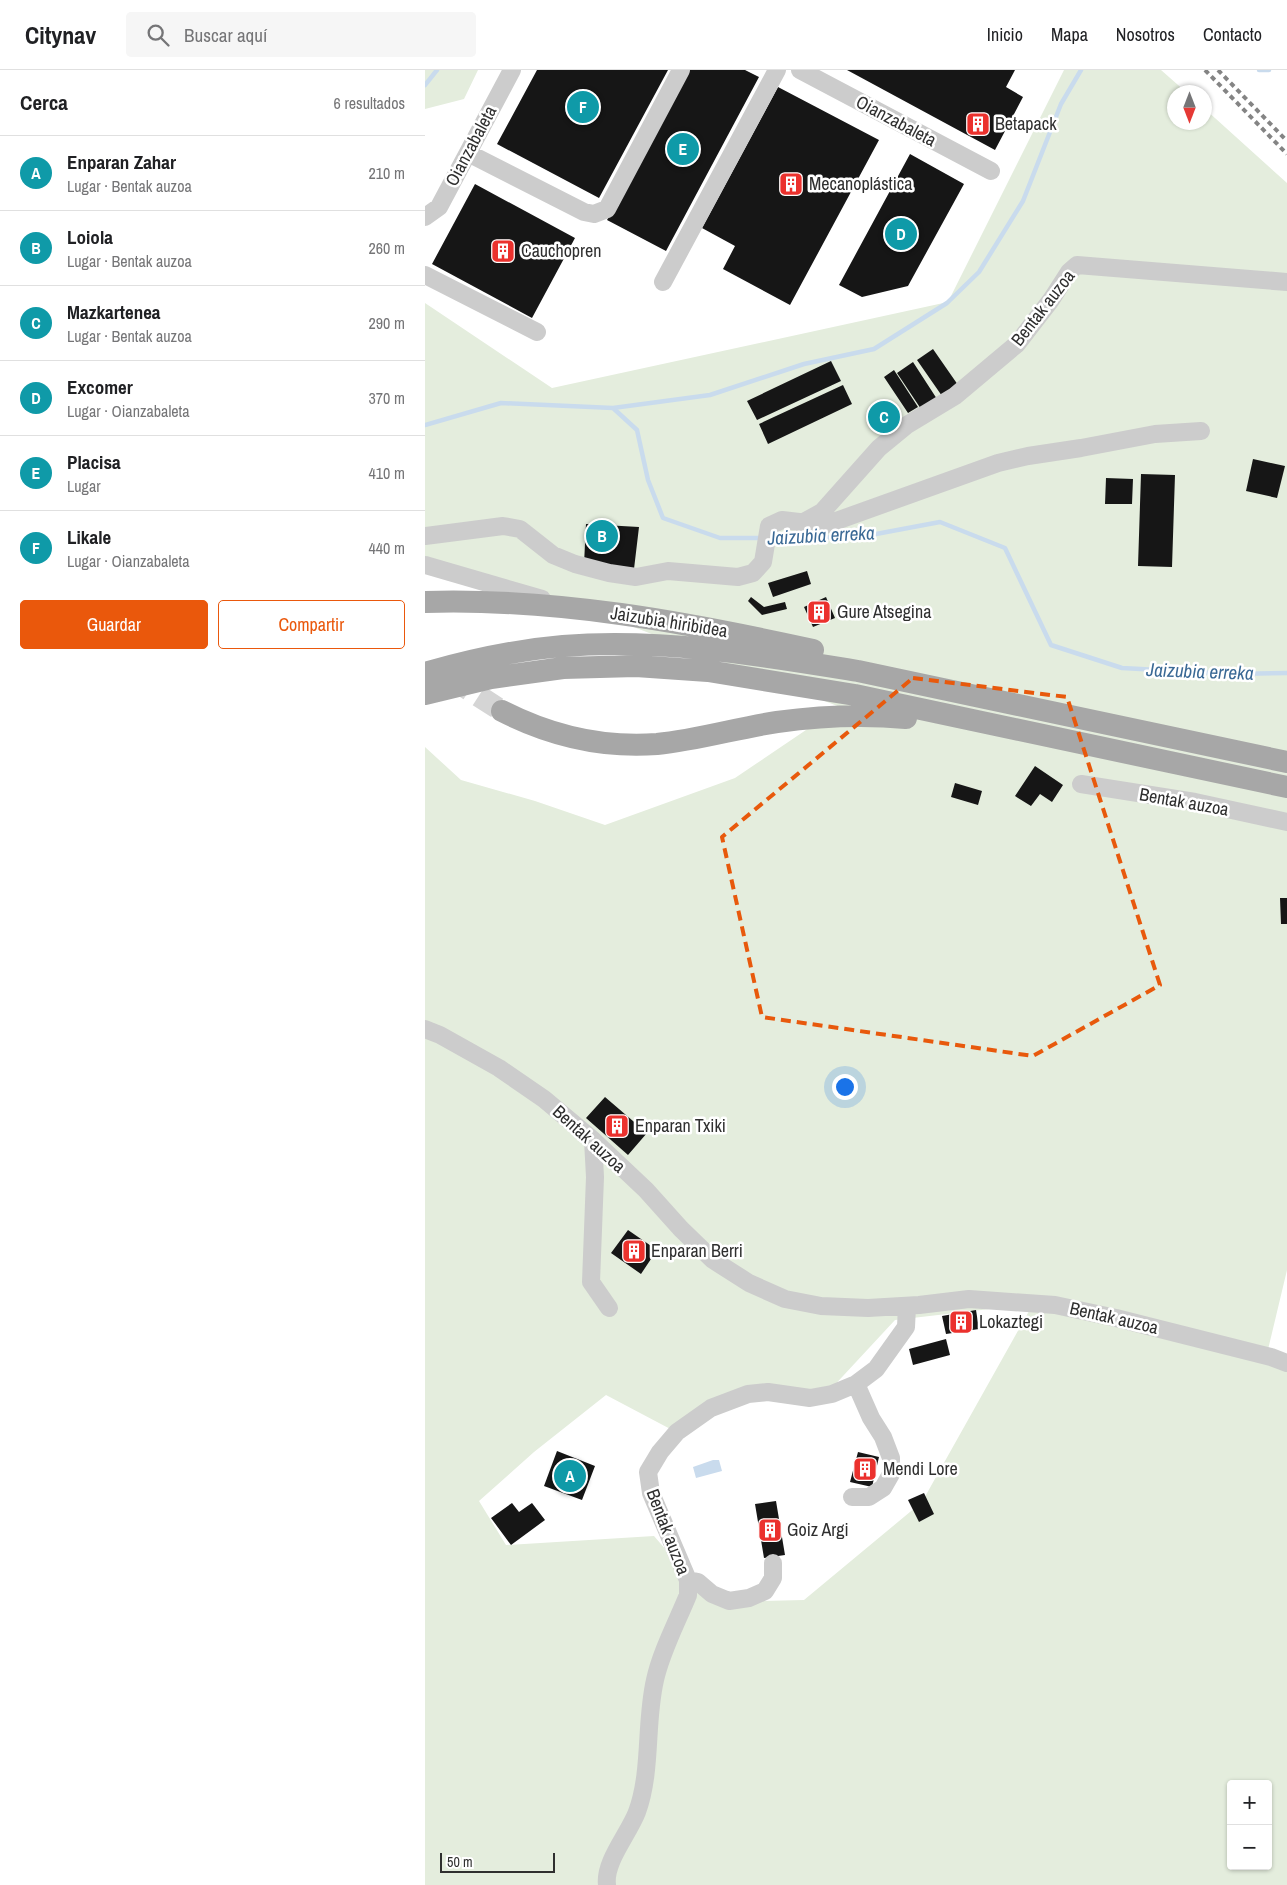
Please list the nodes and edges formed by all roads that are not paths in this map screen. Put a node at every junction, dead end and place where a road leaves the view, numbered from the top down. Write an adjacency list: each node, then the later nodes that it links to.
1 (512, 70): 5 (street, Oianzabaleta)
2 (681, 70): 5 (street)
3 (777, 70): 9 (street)
4 (801, 70): 6 (street, Oianzabaleta)
5 (468, 153): 7 (street, Oianzabaleta)
6 (991, 171)
7 (425, 217)
8 (425, 275): 11 (street)
9 (663, 282)
10 (1287, 282): 13 (street, Bentak auzoa)
11 (537, 332)
12 (1201, 431): 13 (street)
13 (802, 523): 14 (street)
14 (425, 536)
15 (425, 565): 17 (street)
16 (425, 602): 17 (main road, Jaizubia hiribidea)
17 (569, 607): 19 (main road, Jaizubia hiribidea)
18 (425, 674): 19 (main road)
19 (906, 680): 23 (main road)
20 (425, 694): 22 (main road)
21 (503, 712): 22 (main road)
22 (955, 717): 25 (main road)
23 (1287, 762)
24 (1081, 784): 26 (street, Bentak auzoa)
25 (1287, 787)
26 (1287, 822)
27 (425, 1030): 28 (street, Bentak auzoa)
28 (593, 1140): 29 (street, Bentak auzoa); 30 (street)
29 (907, 1306): 31 (street, Bentak auzoa); 32 (street, Bentak auzoa)
30 (609, 1308)
31 (1287, 1363)
32 (856, 1384): 33 (street); 35 (street, Bentak auzoa)
33 (852, 1497)
34 (773, 1563): 35 (street)
35 (688, 1580): 36 (street, Bentak auzoa)
36 (607, 1885)

